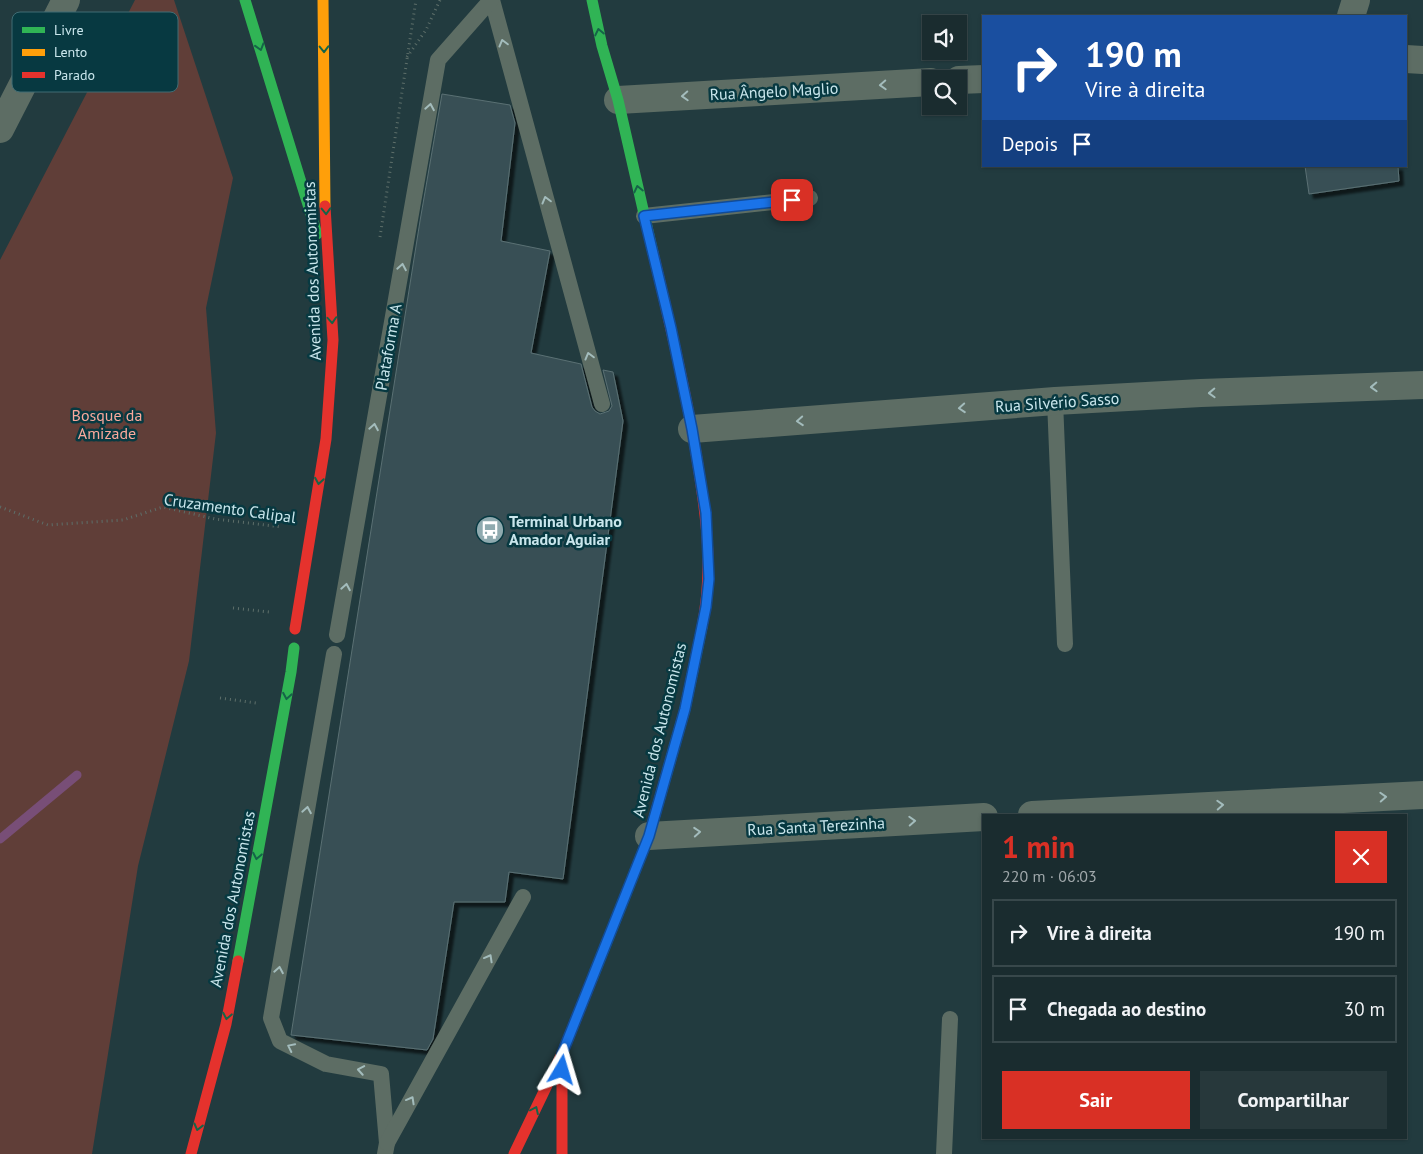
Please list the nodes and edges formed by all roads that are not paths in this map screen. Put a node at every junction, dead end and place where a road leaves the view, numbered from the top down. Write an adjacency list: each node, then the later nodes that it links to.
1 (66, 0): 7 (street)
2 (246, 0): 19 (main road, one-way to 19)
3 (323, 0): 19 (main road, Avenida dos Autonomistas, one-way to 19)
4 (491, 0): 22 (lane, one-way to 4); 25 (lane, Plataforma A, one-way to 4)
5 (592, 0): 15 (main road, Avenida dos Autonomistas, one-way to 5)
6 (1356, 0): 8 (street)
7 (60, 12)
8 (1351, 15)
9 (1407, 59): 10 (street)
10 (1423, 60)
11 (982, 79): 12 (street)
12 (967, 80)
13 (922, 83): 15 (street, Rua Ângelo Maglio, one-way to 15)
14 (19, 92): 16 (street)
15 (618, 100): 18 (main road, Avenida dos Autonomistas, one-way to 15)
16 (0, 128)
17 (810, 198): 18 (lane)
18 (644, 216): 23 (main road, Avenida dos Autonomistas)
19 (328, 271): 24 (main road, Avenida dos Autonomistas, one-way to 24)
20 (1423, 385): 21 (street, Rua Silvério Sasso, one-way to 21)
21 (1055, 401): 23 (street, Rua Silvério Sasso, one-way to 23); 26 (lane)
22 (602, 404)
23 (692, 429): 32 (main road, Avenida dos Autonomistas)
24 (295, 629)
25 (337, 635)
26 (1065, 644)
27 (294, 648): 37 (main road, Avenida dos Autonomistas, one-way to 37)
28 (334, 654): 36 (lane, one-way to 28)
29 (1423, 795): 30 (street, one-way to 29)
30 (1052, 814)
31 (982, 818): 32 (street, Rua Santa Terezinha, one-way to 31)
32 (649, 836): 35 (main road, Avenida dos Autonomistas)
33 (523, 897): 36 (lane, one-way to 33)
34 (950, 1019): 40 (lane)
35 (562, 1054): 38 (main road, Avenida dos Autonomistas, one-way to 35); 39 (main road)
36 (386, 1148)
37 (191, 1154)
38 (514, 1154)
39 (562, 1154)
40 (944, 1154)

